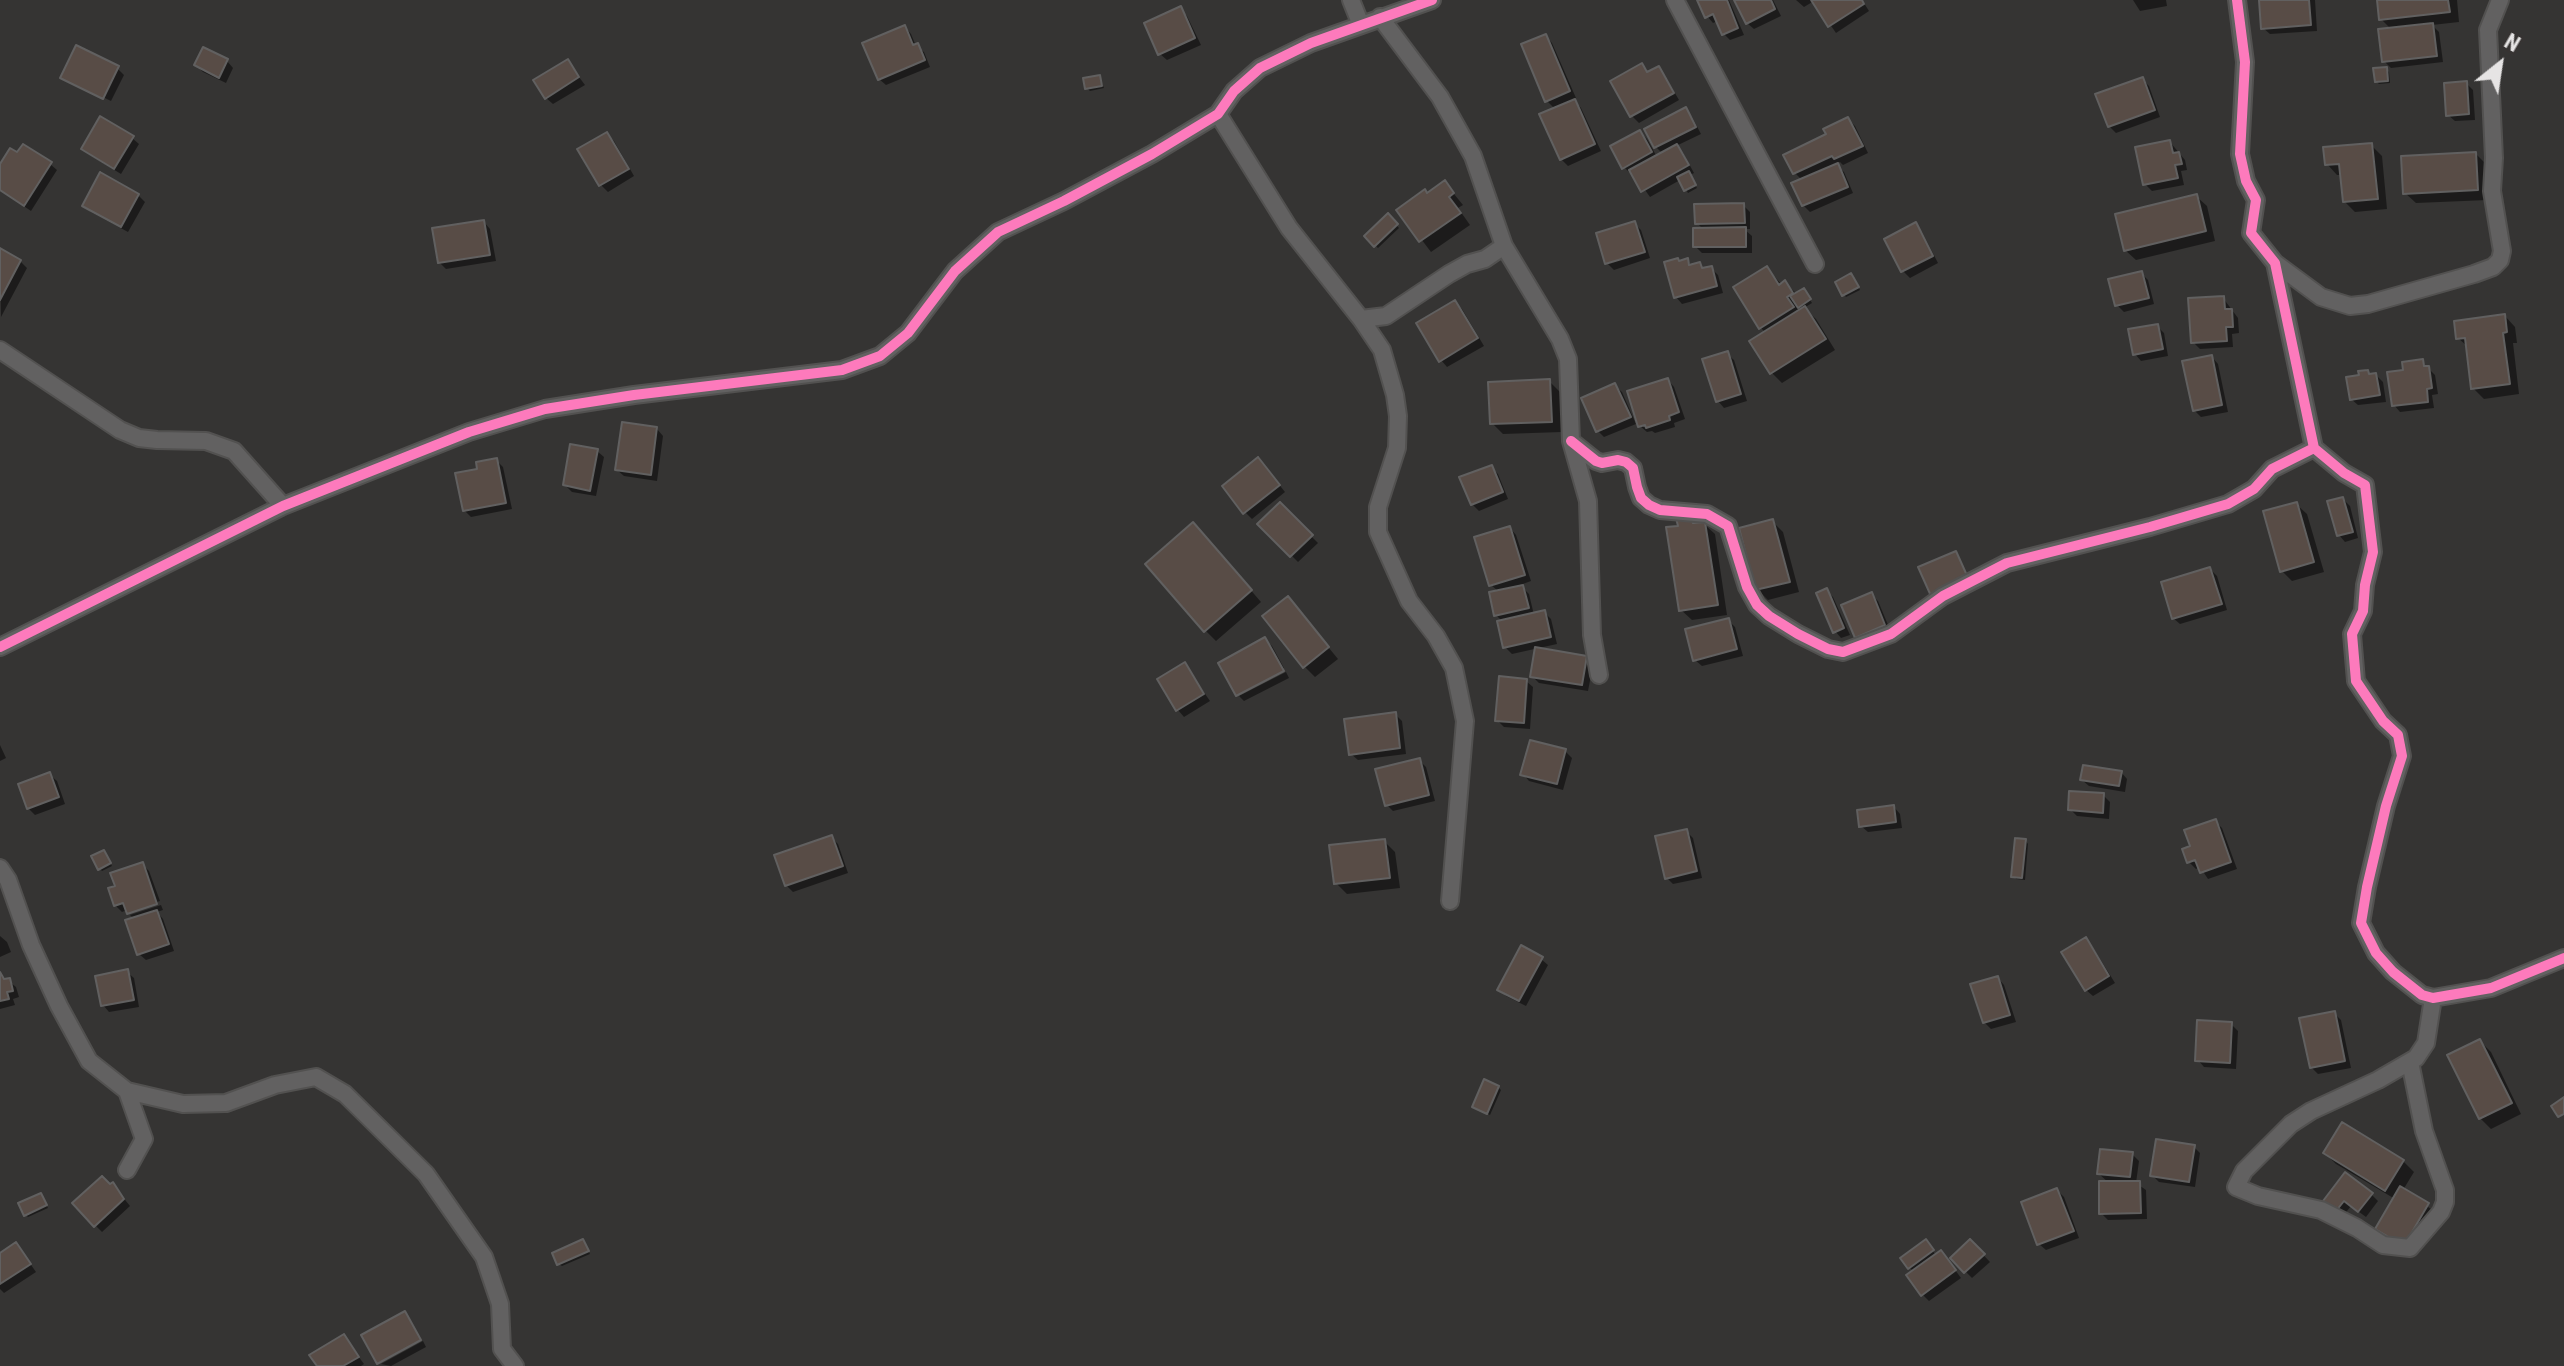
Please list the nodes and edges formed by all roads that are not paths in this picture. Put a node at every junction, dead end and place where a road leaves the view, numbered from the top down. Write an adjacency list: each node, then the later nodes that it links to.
1 (1351, 0): 7 (street)
2 (1432, 0): 6 (street)
3 (1675, 0): 11 (street)
4 (2237, 0): 10 (street)
5 (2500, 0): 10 (street)
6 (1380, 17): 7 (street); 9 (street)
7 (1361, 25): 8 (street)
8 (1218, 114): 12 (street); 16 (street)
9 (1504, 246): 12 (street); 14 (street)
10 (2275, 263): 15 (street)
11 (1815, 264)
12 (1361, 319): 20 (street)
13 (0, 350): 16 (street)
14 (1571, 441): 15 (street); 18 (street)
15 (2314, 448): 22 (street)
16 (283, 506): 17 (street)
17 (0, 647)
18 (1599, 675)
19 (0, 868): 24 (street)
20 (1450, 901)
21 (2564, 958): 22 (street)
22 (2433, 998): 23 (street)
23 (2410, 1062): 23 (street)
24 (127, 1091): 25 (street); 26 (street)
25 (127, 1170)
26 (515, 1366)

